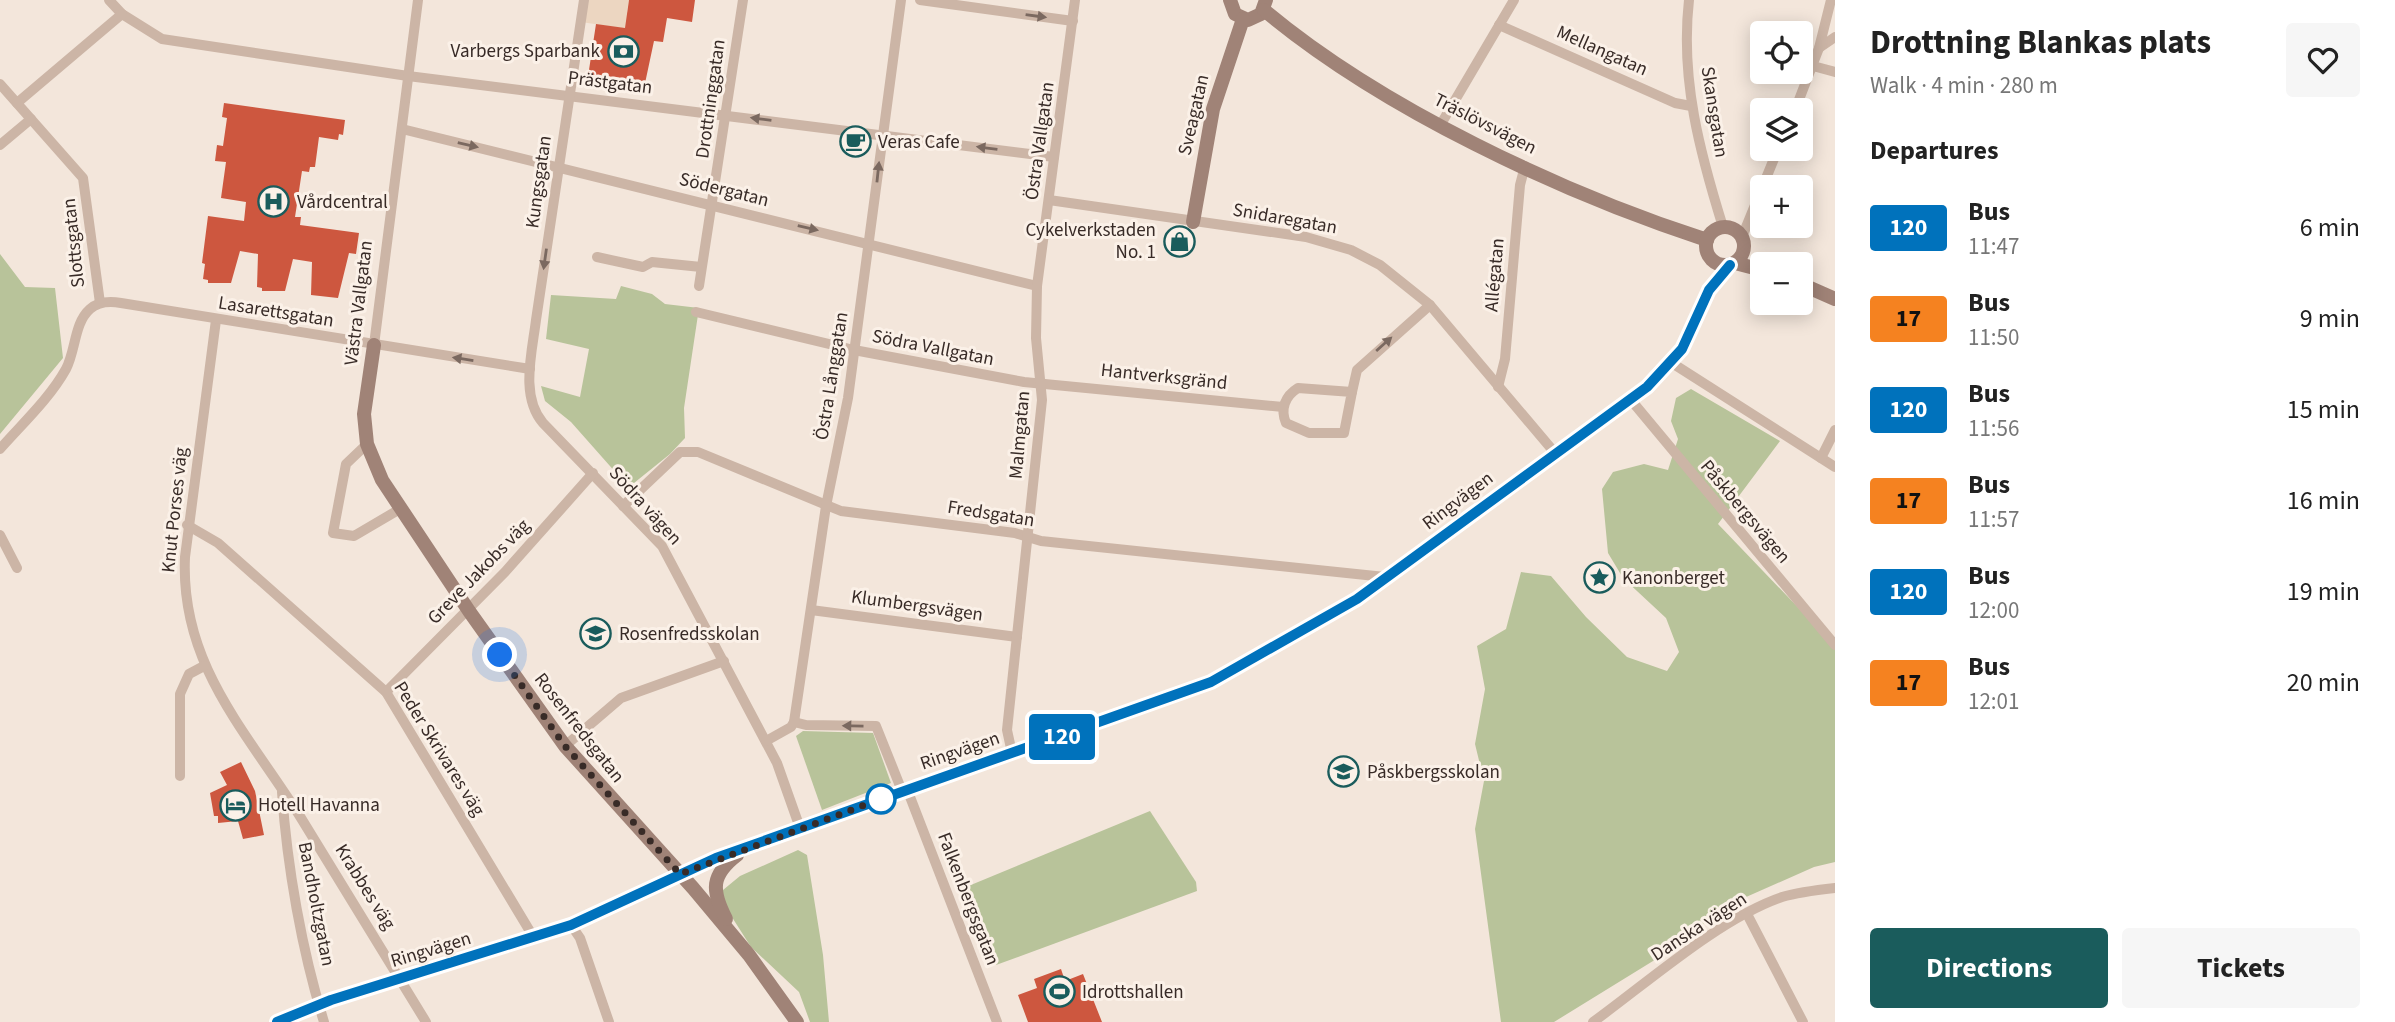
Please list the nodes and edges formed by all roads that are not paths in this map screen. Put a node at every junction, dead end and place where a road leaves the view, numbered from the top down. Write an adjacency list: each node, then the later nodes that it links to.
1 (109, 0): 13 (street)
2 (418, 0): 22 (street, Västra Vallgatan)
3 (584, 0): 24 (street, Kungsgatan)
4 (743, 0): 27 (street, Drottninggatan)
5 (901, 0): 31 (street, Östra Långgatan)
6 (920, 0): 15 (street, one-way to 15)
7 (1075, 0): 15 (street, Östra Vallgatan)
8 (1230, 0): 14 (street)
9 (1514, 0): 16 (street)
10 (1689, 0): 26 (street, Skansgatan)
11 (1831, 0): 18 (street)
12 (1265, 5): 14 (street); 29 (street, Träslövsvägen)
13 (122, 14): 22 (street, Prästgatan); 25 (street)
14 (1243, 19): 39 (street, Sveagatan)
15 (1073, 21): 33 (street, Östra Vallgatan)
16 (1499, 25): 26 (street, Mellangatan); 29 (street)
17 (1835, 37): 18 (street)
18 (1819, 48): 19 (street)
19 (1813, 63)
20 (1813, 66): 21 (street)
21 (1835, 72)
22 (408, 76): 24 (street, Prästgatan); 30 (street, Västra Vallgatan)
23 (0, 84): 25 (street, Slottsgatan)
24 (569, 95): 27 (street, Prästgatan); 36 (street, Kungsgatan)
25 (17, 103): 28 (street, Slottsgatan)
26 (1691, 106): 40 (street, Skansgatan)
27 (727, 115): 31 (street, Prästgatan, one-way to 27); 38 (street, Drottninggatan)
28 (31, 118): 32 (street); 55 (street, Slottsgatan)
29 (1441, 124): 35 (street, Träslövsvägen)
30 (402, 129): 36 (street, Södergatan, one-way to 36); 59 (street, Västra Vallgatan)
31 (882, 135): 33 (street, Prästgatan, one-way to 31); 42 (street, Östra Långgatan, one-way to 31)
32 (0, 145)
33 (1055, 157): 37 (street, Östra Vallgatan)
34 (1774, 161): 43 (street)
35 (1525, 166): 41 (street, Träslövsvägen); 64 (street, Allégatan)
36 (558, 168): 38 (street, Södergatan); 62 (street, Kungsgatan, one-way to 62)
37 (1049, 200): 39 (street, Snidaregatan); 51 (street, Östra Vallgatan)
38 (713, 205): 42 (street, Södergatan, one-way to 42); 48 (street, Drottninggatan)
39 (1193, 222): 56 (street, Snidaregatan)
40 (1723, 227): 41 (street); 43 (street)
41 (1707, 240): 46 (street)
42 (870, 242): 51 (street, Södergatan); 60 (street, Östra Långgatan)
43 (1743, 243): 44 (street); 47 (street)
44 (1753, 252)
45 (597, 257): 48 (street)
46 (1710, 258): 47 (street); 53 (street, Ringvägen)
47 (1733, 264): 49 (street); 53 (street, Ringvägen)
48 (701, 267): 50 (street, Drottninggatan)
49 (1750, 268)
50 (699, 286)
51 (1037, 286): 63 (street, Malmgatan)
52 (1813, 289): 54 (street)
53 (1709, 290): 61 (street, Ringvägen)
54 (1835, 299)
55 (100, 303): 58 (street, Lasarettsgatan); 70 (street)
56 (1430, 305): 64 (street, Snidaregatan); 65 (street, one-way to 56)
57 (696, 312): 60 (street, Södra Vallgatan)
58 (216, 320): 59 (street, Lasarettsgatan); 78 (street, Knut Porses väg)
59 (373, 345): 62 (street, Lasarettsgatan, one-way to 59); 69 (street, Västra Vallgatan)
60 (854, 351): 63 (street, Södra Vallgatan); 76 (street, Östra Långgatan)
61 (1672, 363): 66 (street, Ringvägen); 72 (street)
62 (530, 369): 74 (street, Södra vägen)
63 (1042, 383): 67 (street, Hantverksgränd); 80 (street, Malmgatan)
64 (1498, 387): 71 (street, Snidaregatan)
65 (1352, 392): 67 (street); 67 (street)
66 (1631, 400): 71 (street, Ringvägen); 86 (street, Påskbergsvägen)
67 (1283, 407)
68 (1835, 430): 72 (street)
69 (367, 444): 77 (street, Rosenfredsgatan); 77 (street)
70 (0, 449)
71 (1555, 453): 82 (street, Ringvägen)
72 (1821, 458): 73 (street)
73 (1835, 467)
74 (593, 473): 75 (street, Södra vägen); 84 (street, Greve Jakobs väg)
75 (623, 506): 76 (street, Fredsgatan); 87 (street, Södra vägen)
76 (826, 506): 80 (street, Fredsgatan); 83 (street, Östra Långgatan)
77 (400, 509): 84 (street, Rosenfredsgatan)
78 (187, 525): 88 (street, Knut Porses väg); 89 (street, Peder Skrivares väg)
79 (0, 535): 81 (street)
80 (1028, 537): 82 (street, Fredsgatan); 85 (street, Malmgatan)
81 (17, 568)
82 (1385, 577): 93 (street, Ringvägen)
83 (811, 610): 85 (street, Klumbergsvägen); 90 (street, Östra Långgatan)
84 (469, 611): 89 (street, Greve Jakobs väg); 92 (street, Rosenfredsgatan)
85 (1017, 637): 93 (street, Malmgatan)
86 (1835, 645)
87 (724, 661): 91 (street, Södra vägen); 92 (street)
88 (204, 666): 94 (street); 96 (street, Krabbes väg)
89 (386, 692): 103 (street, Peder Skrivares väg)
90 (793, 722): 91 (street); 95 (street, Falkenbergsgatan, one-way to 90)
91 (766, 741): 97 (street, Södra vägen)
92 (565, 746): 99 (street, Rosenfredsgatan)
93 (1012, 753): 95 (street, Ringvägen)
94 (180, 776)
95 (905, 790): 97 (street, Ringvägen); 112 (street, Falkenbergsgatan)
96 (282, 791): 105 (street, Krabbes väg); 106 (street, Bandholtzgatan)
97 (800, 828): 98 (street, Ringvägen)
98 (748, 847): 99 (street, Ringvägen); 104 (street, Rosenfredsgatan)
99 (680, 874): 102 (street, Ringvägen); 104 (street, Rosenfredsgatan)
100 (1835, 888): 101 (street, Danska vägen)
101 (1747, 914): 113 (street, Danska vägen); 114 (street)
102 (571, 925): 103 (street, Ringvägen); 110 (street)
103 (534, 938): 105 (street, Ringvägen)
104 (749, 955): 111 (street, Rosenfredsgatan)
105 (402, 979): 106 (street, Ringvägen); 109 (street, Krabbes väg)
106 (318, 1005): 107 (street, Ringvägen); 108 (street, Bandholtzgatan)
107 (277, 1022)
108 (324, 1022)
109 (426, 1022)
110 (608, 1022)
111 (797, 1022)
112 (997, 1022)
113 (1593, 1022)
114 (1803, 1022)

